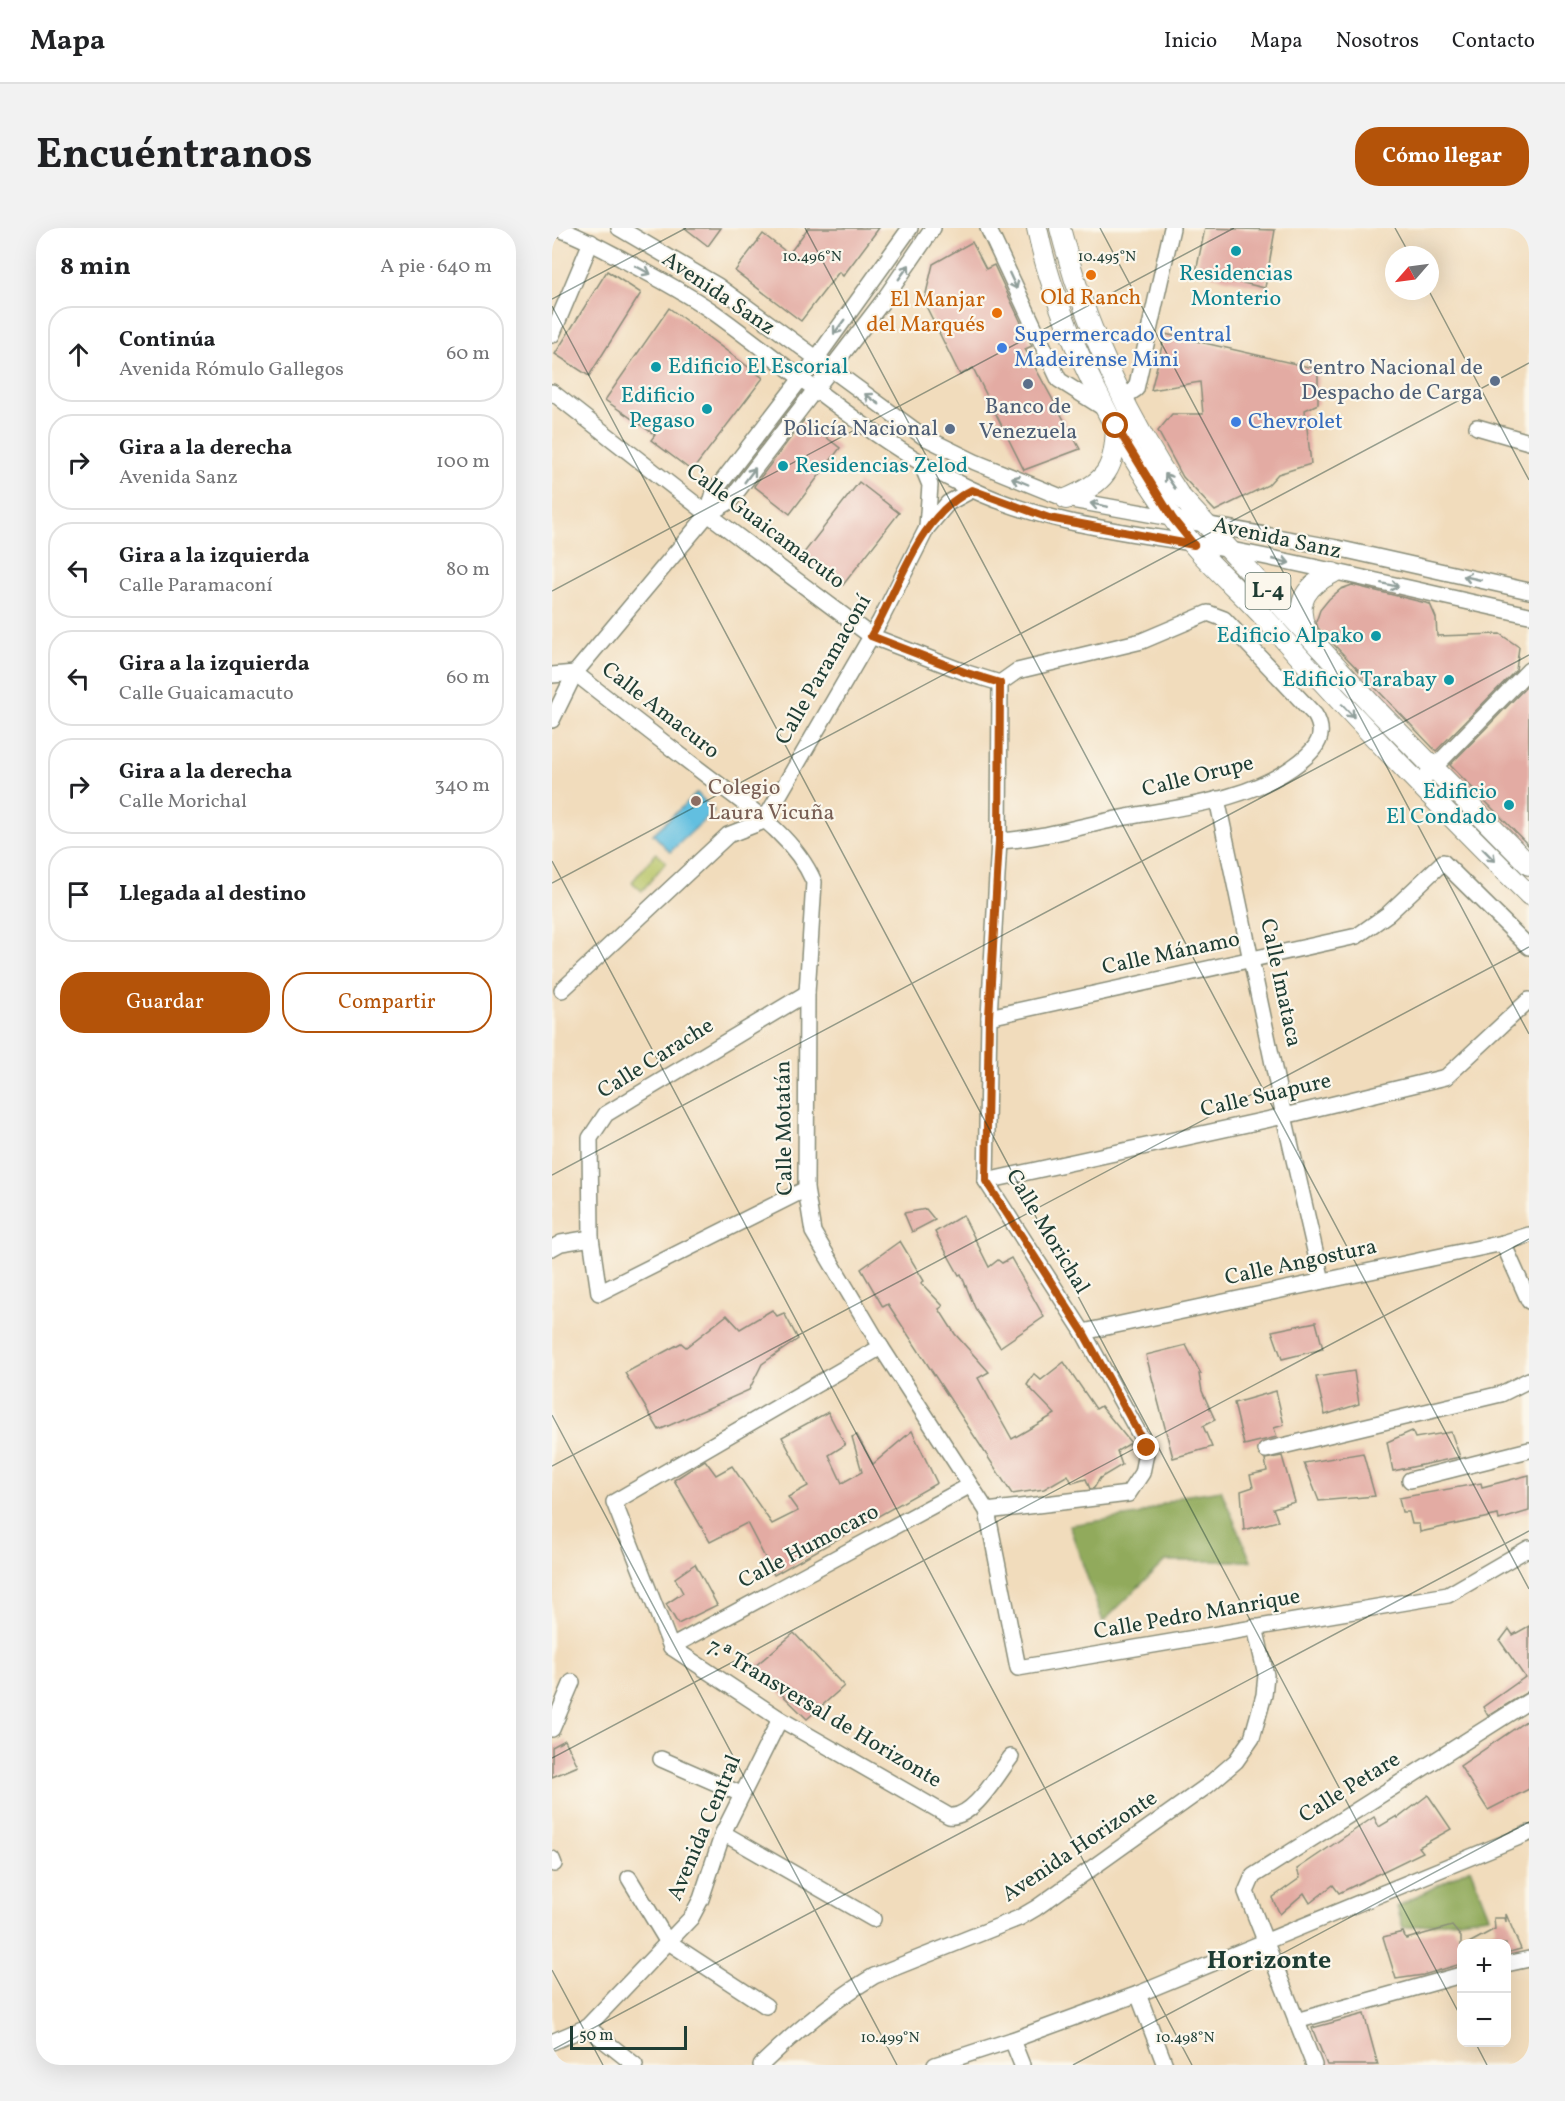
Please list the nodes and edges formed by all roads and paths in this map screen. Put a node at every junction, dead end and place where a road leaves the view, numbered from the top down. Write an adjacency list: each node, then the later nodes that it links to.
1 (556, 228): 9 (street, Avenida Sanz)
2 (910, 228): 11 (street, one-way to 11)
3 (933, 228): 12 (street, one-way to 3)
4 (988, 228): 17 (street, one-way to 17)
5 (1060, 228): 16 (main road, L-4)
6 (1172, 228): 16 (street)
7 (1037, 229): 17 (main road, L-4)
8 (630, 230): 11 (street, Avenida Sanz)
9 (591, 242): 10 (street); 13 (street, Avenida Sanz, one-way to 13)
10 (552, 335)
11 (816, 359): 12 (street, Avenida Sanz); 13 (street)
12 (831, 370): 14 (street); 22 (street, Avenida Sanz, one-way to 12)
13 (800, 378): 14 (street, Avenida Sanz); 23 (street)
14 (815, 389): 20 (street, Avenida Sanz); 23 (street, one-way to 14)
15 (552, 392): 23 (street, Calle Guaicamacuto)
16 (1124, 397): 25 (main road, L-4, one-way to 16)
17 (1112, 419): 22 (main road); 24 (main road, L-4)
18 (1477, 427): 19 (street)
19 (1529, 442)
20 (921, 463): 21 (street, Avenida Sanz); 26 (street, Calle Paramaconí)
21 (972, 490): 26 (street, Calle Paramaconí); 27 (street, Avenida Sanz)
22 (1066, 499): 24 (street, Avenida Sanz, one-way to 22)
23 (708, 514): 33 (street, Calle Guaicamacuto); 35 (street)
24 (1173, 519): 25 (street, Avenida Sanz); 27 (main road, L-4)
25 (1208, 525): 28 (main road, L-4); 30 (street, Avenida Sanz, one-way to 25)
26 (927, 528): 33 (street, Calle Paramaconí)
27 (1194, 545): 28 (street, Avenida Sanz); 40 (main road, L-4, one-way to 40)
28 (1229, 550): 29 (street, Avenida Sanz, one-way to 29); 32 (main road, L-4)
29 (1333, 573): 31 (street, Avenida Sanz, one-way to 31); 32 (main road)
30 (1529, 591)
31 (1529, 615)
32 (1307, 632): 39 (main road, L-4)
33 (871, 636): 37 (street, Calle Guaicamacuto); 42 (street, Calle Paramaconí)
34 (1529, 670): 39 (street)
35 (575, 673): 36 (street, Calle Amacuro); 38 (street); 42 (street, Calle Amacuro)
36 (552, 675)
37 (1000, 683): 41 (street, Calle Orupe); 43 (street, Calle Morichal)
38 (552, 720)
39 (1434, 768): 40 (street); 44 (main road, L-4)
40 (1418, 784): 45 (main road, L-4, one-way to 45)
41 (1217, 799): 43 (street, Calle Orupe); 47 (street, Calle Imataca)
42 (764, 821): 48 (street); 49 (street, Calle Motatán)
43 (999, 841): 51 (street, Calle Morichal)
44 (1529, 866)
45 (1529, 895)
46 (1529, 946): 47 (street, Calle Mánamo)
47 (1253, 960): 51 (street, Calle Mánamo); 52 (street, Calle Imataca)
48 (562, 990)
49 (807, 993): 54 (street, Calle Motatán); 56 (street, Calle Carache)
50 (1529, 1000): 52 (street, Calle Suapure)
51 (989, 1017): 53 (street, Calle Morichal)
52 (1284, 1116): 53 (street, Calle Suapure); 59 (street, Calle Imataca)
53 (986, 1181): 61 (street, Calle Morichal)
54 (806, 1190): 56 (street, Calle Carache); 62 (street, Calle Motatán)
55 (1529, 1235): 57 (street, Calle Angostura)
56 (591, 1238): 58 (street)
57 (1503, 1243): 59 (street, Calle Angostura); 60 (street)
58 (552, 1248)
59 (1322, 1281): 61 (street, Calle Angostura)
60 (1529, 1301)
61 (1083, 1332): 68 (street, Calle Morichal)
62 (881, 1347): 67 (street, Calle Motatán); 71 (street, 7.ª Transversal de Horizonte)
63 (1529, 1380): 64 (street)
64 (1266, 1450)
65 (1529, 1450): 66 (street)
66 (1410, 1480)
67 (969, 1486): 68 (street, Calle Motatán); 71 (street, Calle Humocaro)
68 (987, 1511): 70 (street, Calle Pedro Manrique)
69 (1529, 1548): 70 (street, Calle Pedro Manrique)
70 (1255, 1627): 95 (street, Avenida Horizonte)
71 (671, 1647): 74 (street, 7.ª Transversal de Horizonte)
72 (572, 1682): 75 (street)
73 (1529, 1701): 84 (street, Calle Petare)
74 (780, 1719): 76 (street, 7.ª Transversal de Horizonte); 78 (street, Avenida Central)
75 (552, 1729)
76 (1011, 1757)
77 (661, 1759): 78 (street)
78 (741, 1794): 79 (street, Avenida Central)
79 (723, 1833): 82 (street); 83 (street, Avenida Central)
80 (1529, 1833): 84 (street)
81 (629, 1878): 83 (street)
82 (873, 1919)
83 (667, 1941): 89 (street); 91 (street, Avenida Central)
84 (1264, 1941): 88 (street); 90 (street, Calle Petare)
85 (1529, 1959): 86 (street)
86 (1511, 1963)
87 (1457, 1977): 90 (street)
88 (1138, 1994): 92 (street); 98 (street)
89 (766, 2006)
90 (1296, 2022): 99 (street, Calle Petare)
91 (587, 2027): 93 (street); 94 (street)
92 (1012, 2040): 96 (street); 97 (street)
93 (552, 2042)
94 (635, 2065)
95 (761, 2065)
96 (935, 2065)
97 (1022, 2065)
98 (1165, 2065)
99 (1314, 2065)

